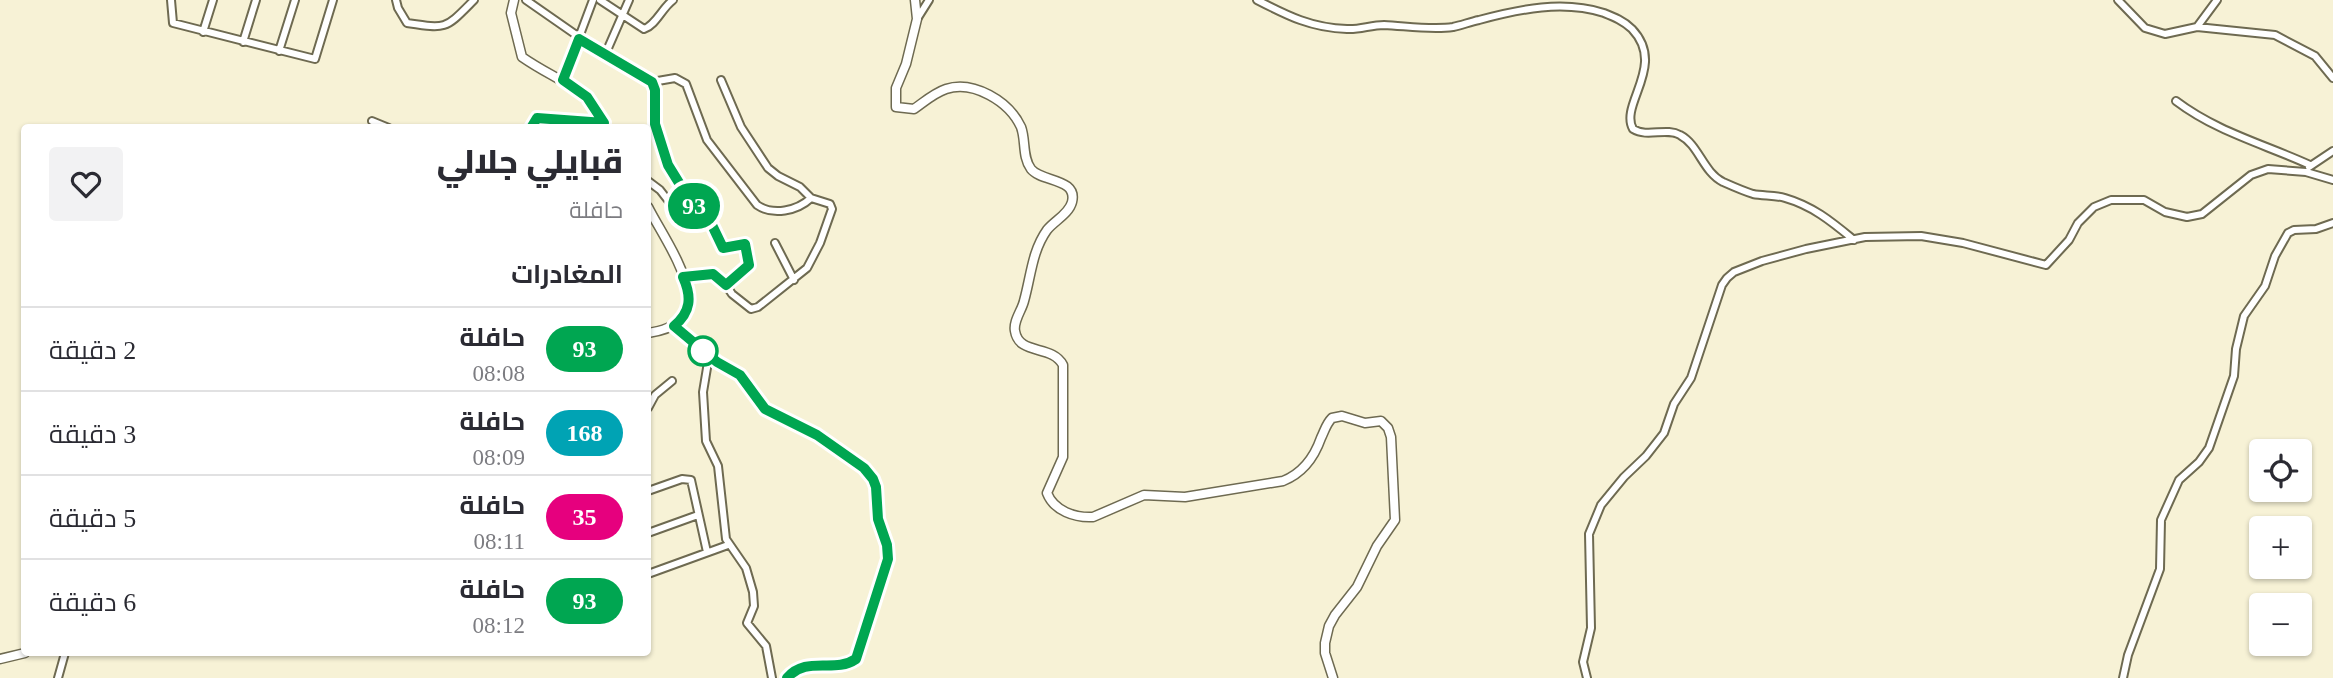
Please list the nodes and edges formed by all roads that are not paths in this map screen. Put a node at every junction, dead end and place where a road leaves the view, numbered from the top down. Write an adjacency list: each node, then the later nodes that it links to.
1 (173, 0): 24 (street)
2 (213, 0): 24 (street)
3 (256, 0): 26 (street)
4 (295, 0): 27 (street)
5 (333, 0): 27 (street)
6 (397, 0): 7 (street)
7 (474, 0)
8 (514, 0): 30 (main road)
9 (526, 0): 25 (street)
10 (593, 0): 25 (street)
11 (600, 0): 21 (street)
12 (629, 0): 21 (street)
13 (673, 0): 21 (street)
14 (915, 0): 22 (main road)
15 (929, 0): 22 (street)
16 (1257, 0): 20 (street)
17 (1544, 0): 20 (street)
18 (2118, 0): 23 (street)
19 (2217, 0): 23 (street)
20 (1537, 7): 47 (street)
21 (624, 15): 28 (street)
22 (917, 19): 69 (main road)
23 (2197, 27): 29 (street)
24 (203, 32): 26 (street)
25 (579, 39): 28 (street); 30 (street)
26 (243, 42): 27 (street)
27 (279, 51)
28 (605, 55): 32 (street)
29 (2333, 78)
30 (563, 80): 38 (main road)
31 (722, 80): 43 (street)
32 (652, 82): 43 (street); 44 (street)
33 (2176, 101): 40 (street)
34 (372, 121): 35 (street)
35 (380, 124)
36 (533, 124): 37 (street)
37 (588, 124)
38 (604, 124)
39 (2333, 151): 40 (street)
40 (2308, 169): 41 (street); 47 (street)
41 (2333, 180)
42 (651, 183): 44 (street)
43 (811, 198): 50 (street)
44 (697, 212): 51 (street)
45 (651, 213): 49 (main road)
46 (2333, 223): 71 (street)
47 (1854, 240): 70 (street)
48 (775, 243): 50 (street)
49 (683, 277): 51 (street); 52 (main road)
50 (794, 280): 51 (street)
51 (726, 285)
52 (674, 326): 53 (main road); 54 (street)
53 (651, 332)
54 (709, 356): 60 (street); 68 (street)
55 (672, 381): 56 (street)
56 (651, 402)
57 (651, 490): 58 (street)
58 (698, 515): 59 (street); 61 (street)
59 (651, 532)
60 (728, 544): 61 (street); 67 (street)
61 (707, 552): 62 (street)
62 (651, 573)
63 (21, 654): 65 (main road)
64 (64, 656): 66 (street)
65 (0, 659)
66 (58, 678)
67 (772, 678)
68 (787, 678)
69 (1334, 678)
70 (1587, 678)
71 (2123, 678)

